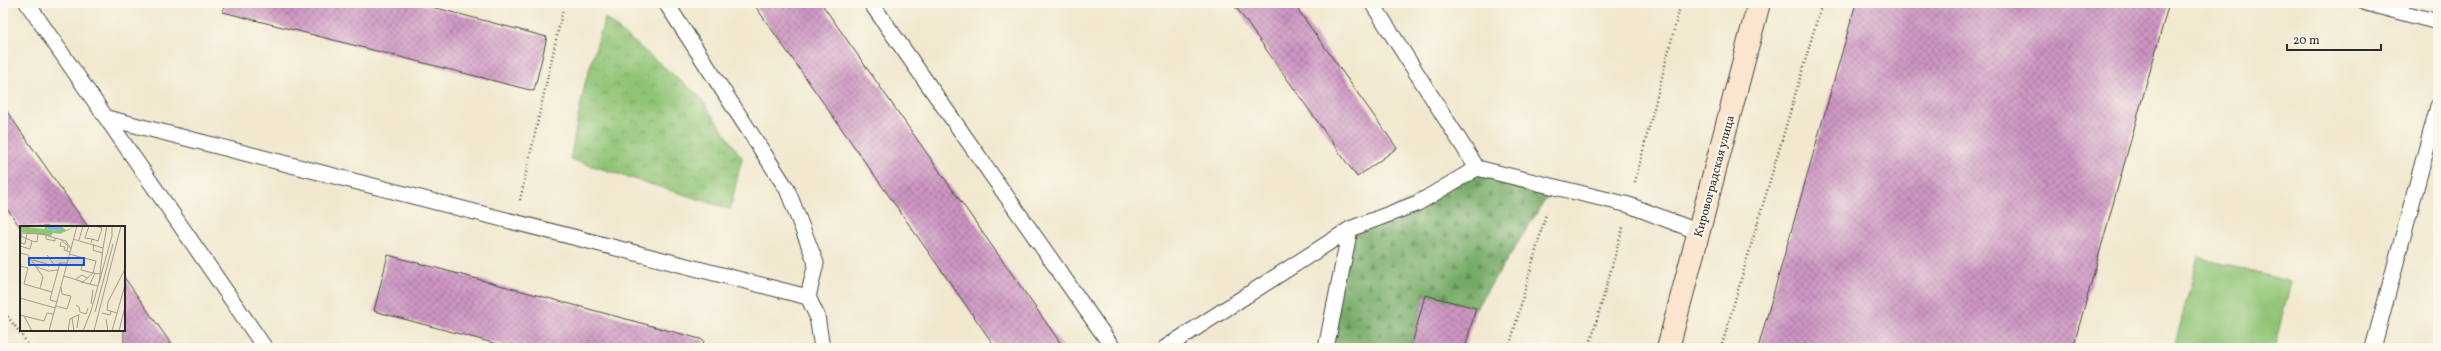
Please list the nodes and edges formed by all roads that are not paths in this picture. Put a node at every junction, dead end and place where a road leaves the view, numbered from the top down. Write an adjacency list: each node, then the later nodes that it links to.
1 (27, 3): 9 (lane)
2 (666, 3): 13 (lane)
3 (871, 3): 16 (lane)
4 (1372, 3): 10 (lane)
5 (1759, 3): 12 (street, Кировоградская улица)
6 (2366, 3): 7 (lane)
7 (2438, 22)
8 (2438, 106): 20 (lane)
9 (107, 118): 13 (lane); 14 (lane)
10 (1477, 168): 11 (lane); 12 (lane)
11 (1350, 229): 17 (lane); 18 (lane)
12 (1699, 232): 19 (street, Кировоградская улица)
13 (808, 297): 15 (lane)
14 (265, 348)
15 (822, 348)
16 (1113, 348)
17 (1164, 348)
18 (1326, 348)
19 (1668, 348)
20 (2372, 348)

